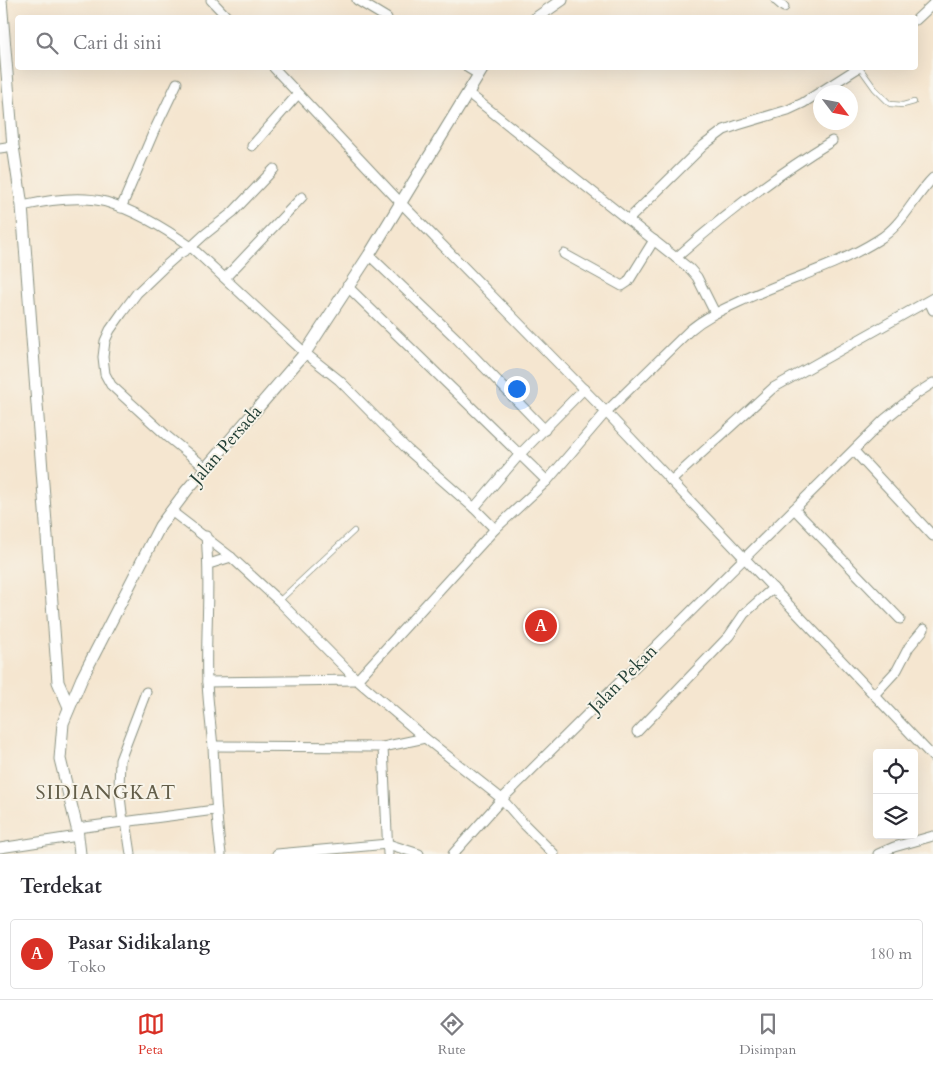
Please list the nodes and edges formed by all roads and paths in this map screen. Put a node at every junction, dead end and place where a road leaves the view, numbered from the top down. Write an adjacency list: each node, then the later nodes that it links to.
1 (1, 0): 21 (street)
2 (211, 0): 8 (street)
3 (357, 0): 9 (street)
4 (562, 0): 10 (street)
5 (776, 0): 7 (street)
6 (933, 4): 11 (street)
7 (784, 7)
8 (225, 15)
9 (381, 15)
10 (540, 15)
11 (918, 18)
12 (276, 70): 18 (street)
13 (856, 70): 30 (street)
14 (861, 70): 19 (lane)
15 (481, 71): 17 (street, Jalan Persada)
16 (177, 83): 29 (street)
17 (468, 93): 27 (street, Jalan Persada); 30 (street)
18 (298, 94): 22 (street); 27 (street)
19 (914, 102)
20 (832, 141): 35 (street)
21 (13, 146): 23 (street); 28 (street)
22 (252, 146)
23 (0, 148)
24 (274, 169): 32 (street)
25 (933, 178): 40 (street)
26 (302, 197): 36 (street)
27 (400, 202): 34 (street, Jalan Persada); 43 (street)
28 (22, 206): 29 (street); 67 (street)
29 (121, 208): 32 (street)
30 (628, 220): 31 (street)
31 (654, 240): 33 (street); 35 (street)
32 (191, 247): 36 (street); 48 (street)
33 (564, 254)
34 (369, 255): 37 (street, Jalan Persada); 45 (street)
35 (676, 258): 40 (street)
36 (225, 278): 41 (street)
37 (347, 286): 41 (street, Jalan Persada); 47 (street)
38 (931, 300): 39 (street); 50 (street)
39 (933, 310)
40 (715, 313): 44 (street)
41 (305, 353): 48 (street, Jalan Persada); 51 (street)
42 (933, 384): 46 (street, Jalan Pekan)
43 (584, 389): 44 (street); 45 (street)
44 (606, 412): 49 (street); 50 (street)
45 (545, 430): 47 (street)
46 (854, 450): 52 (street, Jalan Pekan); 57 (street)
47 (520, 454): 49 (street); 51 (street)
48 (206, 468): 53 (street, Jalan Persada)
49 (547, 480): 54 (street)
50 (671, 480): 59 (street)
51 (474, 508): 54 (street)
52 (794, 509): 59 (street, Jalan Pekan); 63 (street)
53 (171, 510): 56 (street); 65 (street, Jalan Persada)
54 (495, 529): 66 (street)
55 (354, 531): 62 (lane)
56 (206, 536): 58 (street); 60 (street)
57 (933, 536)
58 (231, 556): 60 (street); 62 (street)
59 (744, 558): 61 (street); 77 (street, Jalan Pekan)
60 (209, 564): 68 (street)
61 (773, 588): 70 (street); 72 (street)
62 (279, 601): 66 (street)
63 (900, 619)
64 (924, 629): 70 (street)
65 (82, 678): 67 (street); 71 (street, Jalan Persada)
66 (356, 680): 68 (street); 73 (street)
67 (58, 682): 71 (street)
68 (207, 682): 74 (street)
69 (146, 692): 79 (street)
70 (874, 695): 76 (street)
71 (69, 707): 80 (street, Jalan Persada)
72 (637, 732)
73 (425, 738): 75 (street); 77 (street)
74 (213, 746): 75 (street); 78 (street)
75 (383, 747): 82 (street)
76 (933, 757)
77 (502, 799): 90 (street, Jalan Pekan); 91 (street)
78 (216, 810): 79 (street); 86 (street)
79 (124, 822): 80 (street); 85 (street)
80 (77, 832): 83 (street); 84 (street, Jalan Persada)
81 (933, 836): 92 (street)
82 (388, 844): 87 (street); 88 (street); 89 (street)
83 (0, 848)
84 (80, 854)
85 (131, 854)
86 (220, 854)
87 (277, 854)
88 (388, 854)
89 (419, 854)
90 (453, 854)
91 (554, 854)
92 (878, 854)

